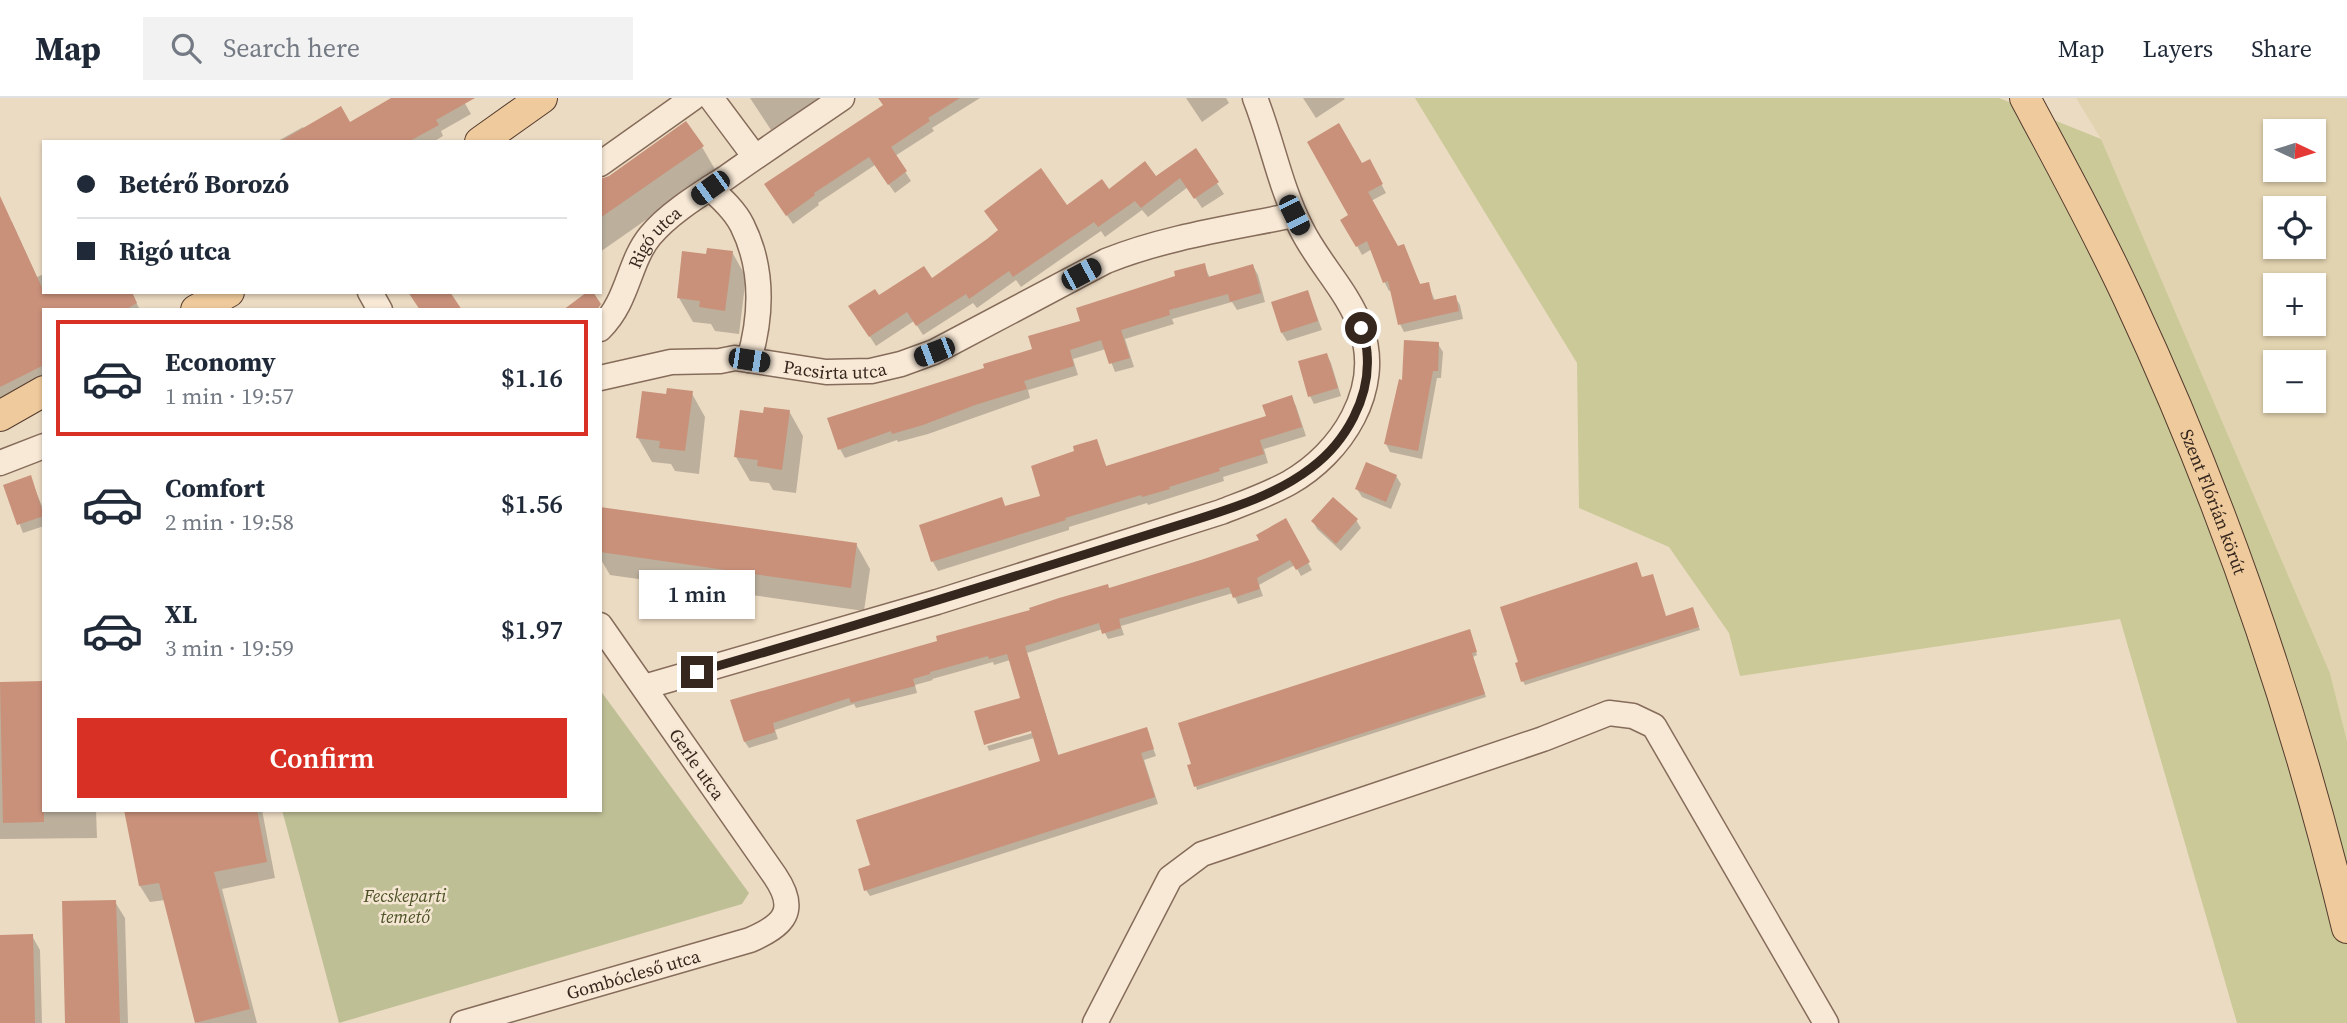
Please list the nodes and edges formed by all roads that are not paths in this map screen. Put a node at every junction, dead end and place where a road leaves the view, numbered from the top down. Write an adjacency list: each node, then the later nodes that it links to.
1 (542, 98): 7 (main road)
2 (693, 98): 9 (street)
3 (711, 98): 8 (street)
4 (842, 98): 8 (street, Rigó utca)
5 (1255, 98): 11 (street)
6 (2025, 98): 24 (main road, Szent Flórián körút)
7 (483, 140)
8 (755, 157): 10 (street, Rigó utca)
9 (602, 163)
10 (710, 188): 14 (street, Rigó utca); 15 (street)
11 (1294, 215): 15 (street, Pacsirta utca); 22 (street)
12 (225, 294): 13 (main road)
13 (200, 308)
14 (602, 328)
15 (749, 360): 16 (street, Pacsirta utca)
16 (602, 378)
17 (42, 392): 18 (main road)
18 (0, 416)
19 (42, 447): 20 (street)
20 (0, 463)
21 (602, 628): 22 (street, Gerle utca)
22 (644, 687): 23 (street, Gerle utca)
23 (788, 906): 25 (street, Gombócleső utca)
24 (2347, 928)
25 (463, 1023)
26 (1095, 1023): 27 (street)
27 (1826, 1023)

